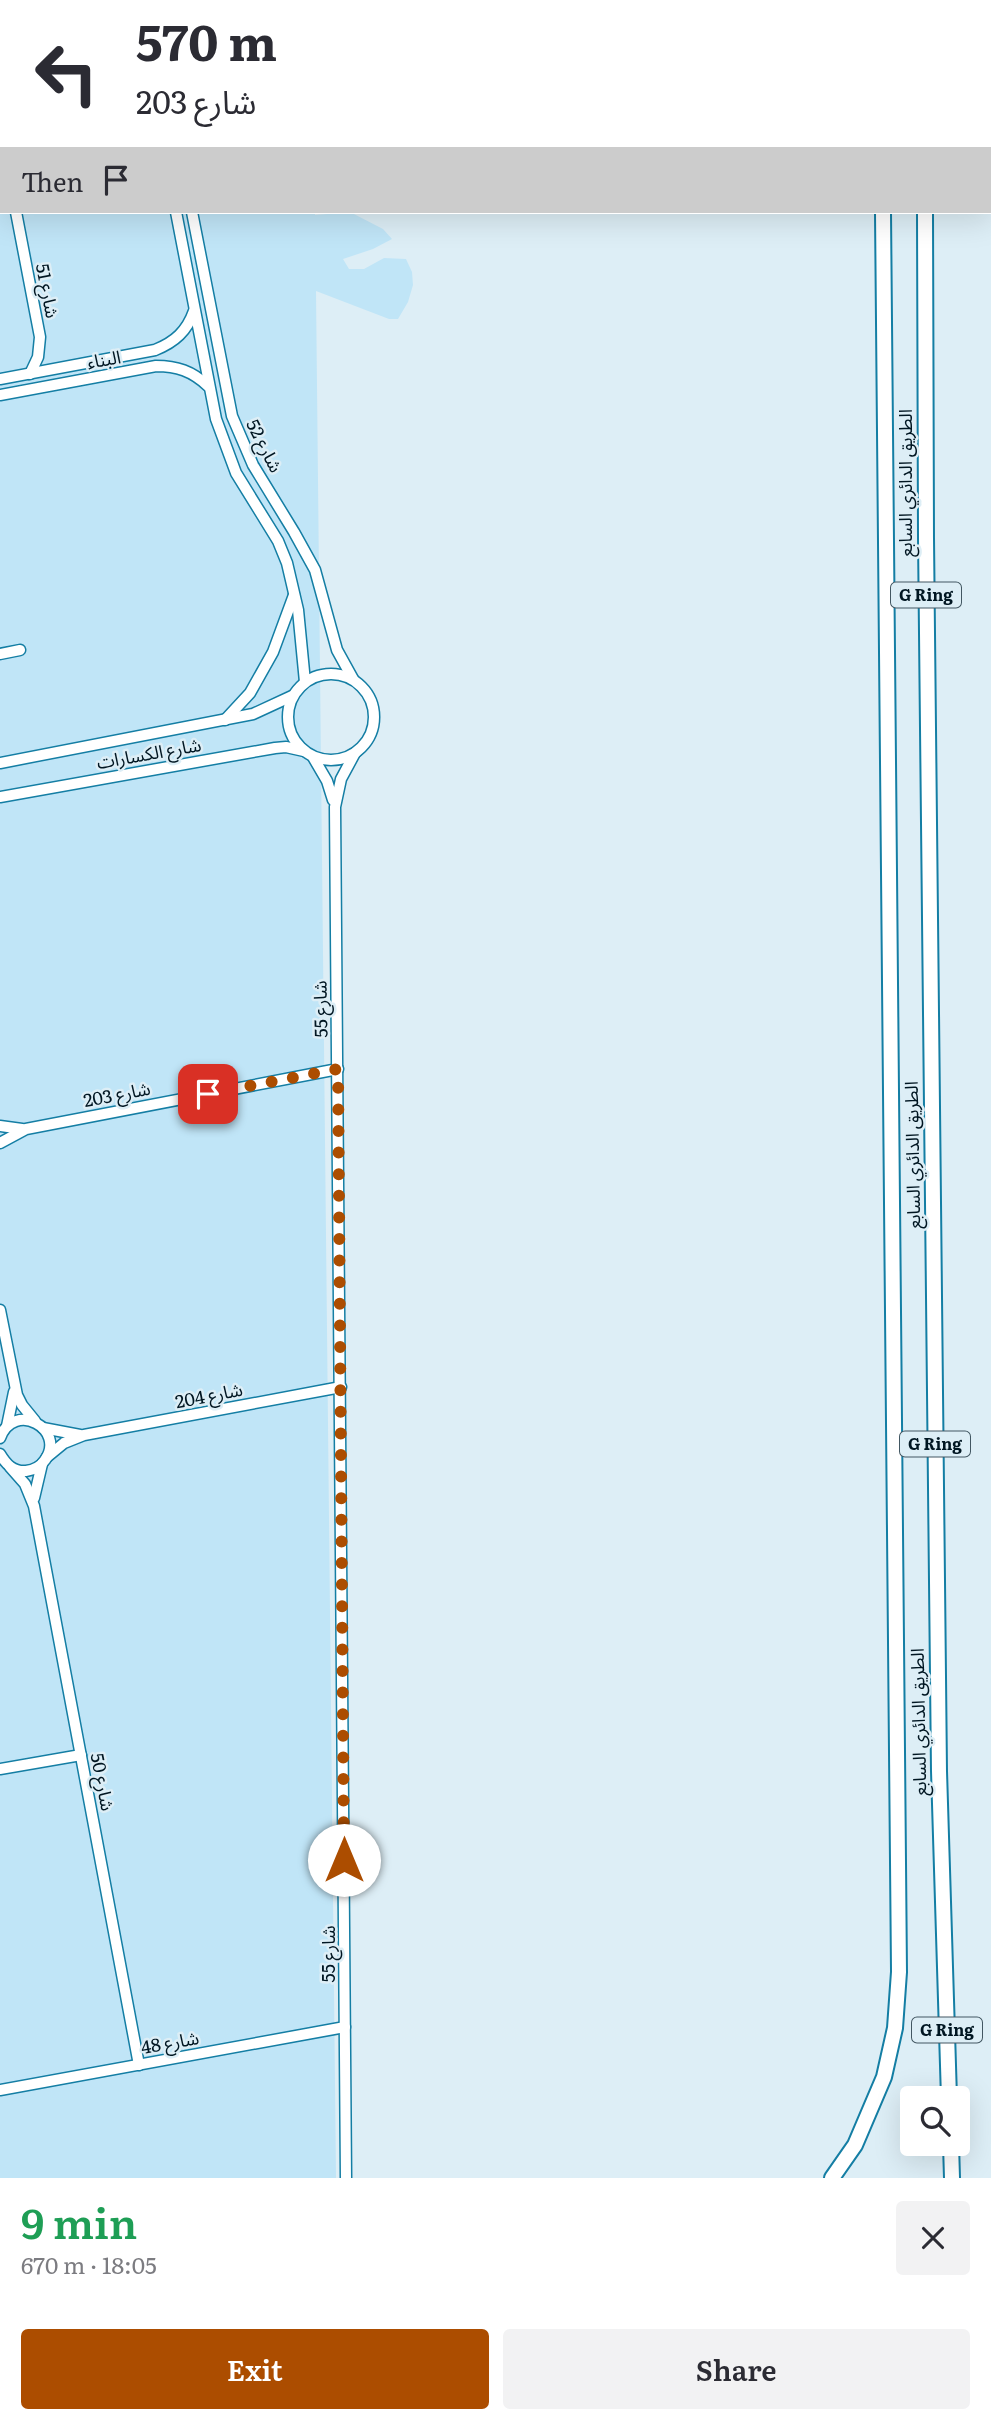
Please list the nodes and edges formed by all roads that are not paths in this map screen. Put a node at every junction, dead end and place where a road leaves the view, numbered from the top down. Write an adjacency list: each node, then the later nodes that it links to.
1 (16, 214): 7 (street, شارع 51)
2 (176, 214): 6 (street, شارع 52)
3 (192, 214): 14 (street, شارع 52)
4 (883, 214): 44 (highway)
5 (924, 214): 40 (highway, الطريق الدائري السابع / G Ring)
6 (194, 310): 7 (street, البناء); 9 (street, شارع 52)
7 (30, 374): 8 (street, البناء)
8 (0, 379)
9 (209, 386): 10 (street, البناء); 11 (street, شارع 52)
10 (0, 395)
11 (294, 595): 15 (street, شارع 52); 17 (street)
12 (20, 650): 13 (street)
13 (0, 654)
14 (353, 679): 15 (street); 18 (street)
15 (305, 682): 16 (street, شارع الكسارات)
16 (292, 696): 17 (street, شارع الكسارات); 19 (street)
17 (225, 720): 20 (street, شارع الكسارات)
18 (355, 753): 19 (street, شارع الكسارات); 22 (street, شارع 55)
19 (309, 754): 21 (street, شارع الكسارات); 22 (street, شارع 55)
20 (0, 764)
21 (0, 797)
22 (335, 807): 23 (street, شارع 55)
23 (338, 1069): 25 (street, شارع 203); 29 (street, شارع 55)
24 (0, 1126): 25 (street, شارع 203)
25 (26, 1129): 26 (street, شارع 203)
26 (0, 1143)
27 (0, 1310): 28 (street)
28 (14, 1385): 30 (street); 31 (street)
29 (341, 1387): 32 (street, شارع 204); 38 (street, شارع 55)
30 (39, 1425): 31 (street, شارع 204); 32 (street, شارع 204); 33 (street, شارع 50)
31 (2, 1433)
32 (84, 1435): 33 (street, شارع 204)
33 (45, 1460): 34 (street); 35 (street, شارع 50)
34 (4, 1461): 35 (street, شارع 50)
35 (34, 1506): 36 (street, شارع 50)
36 (81, 1755): 37 (street); 39 (street, شارع 50)
37 (0, 1769)
38 (345, 2027): 39 (street, شارع 48); 43 (street, شارع 55)
39 (139, 2065): 41 (street, شارع 48)
40 (949, 2086)
41 (0, 2090)
42 (951, 2156): 45 (highway)
43 (346, 2178)
44 (832, 2178)
45 (952, 2178)

